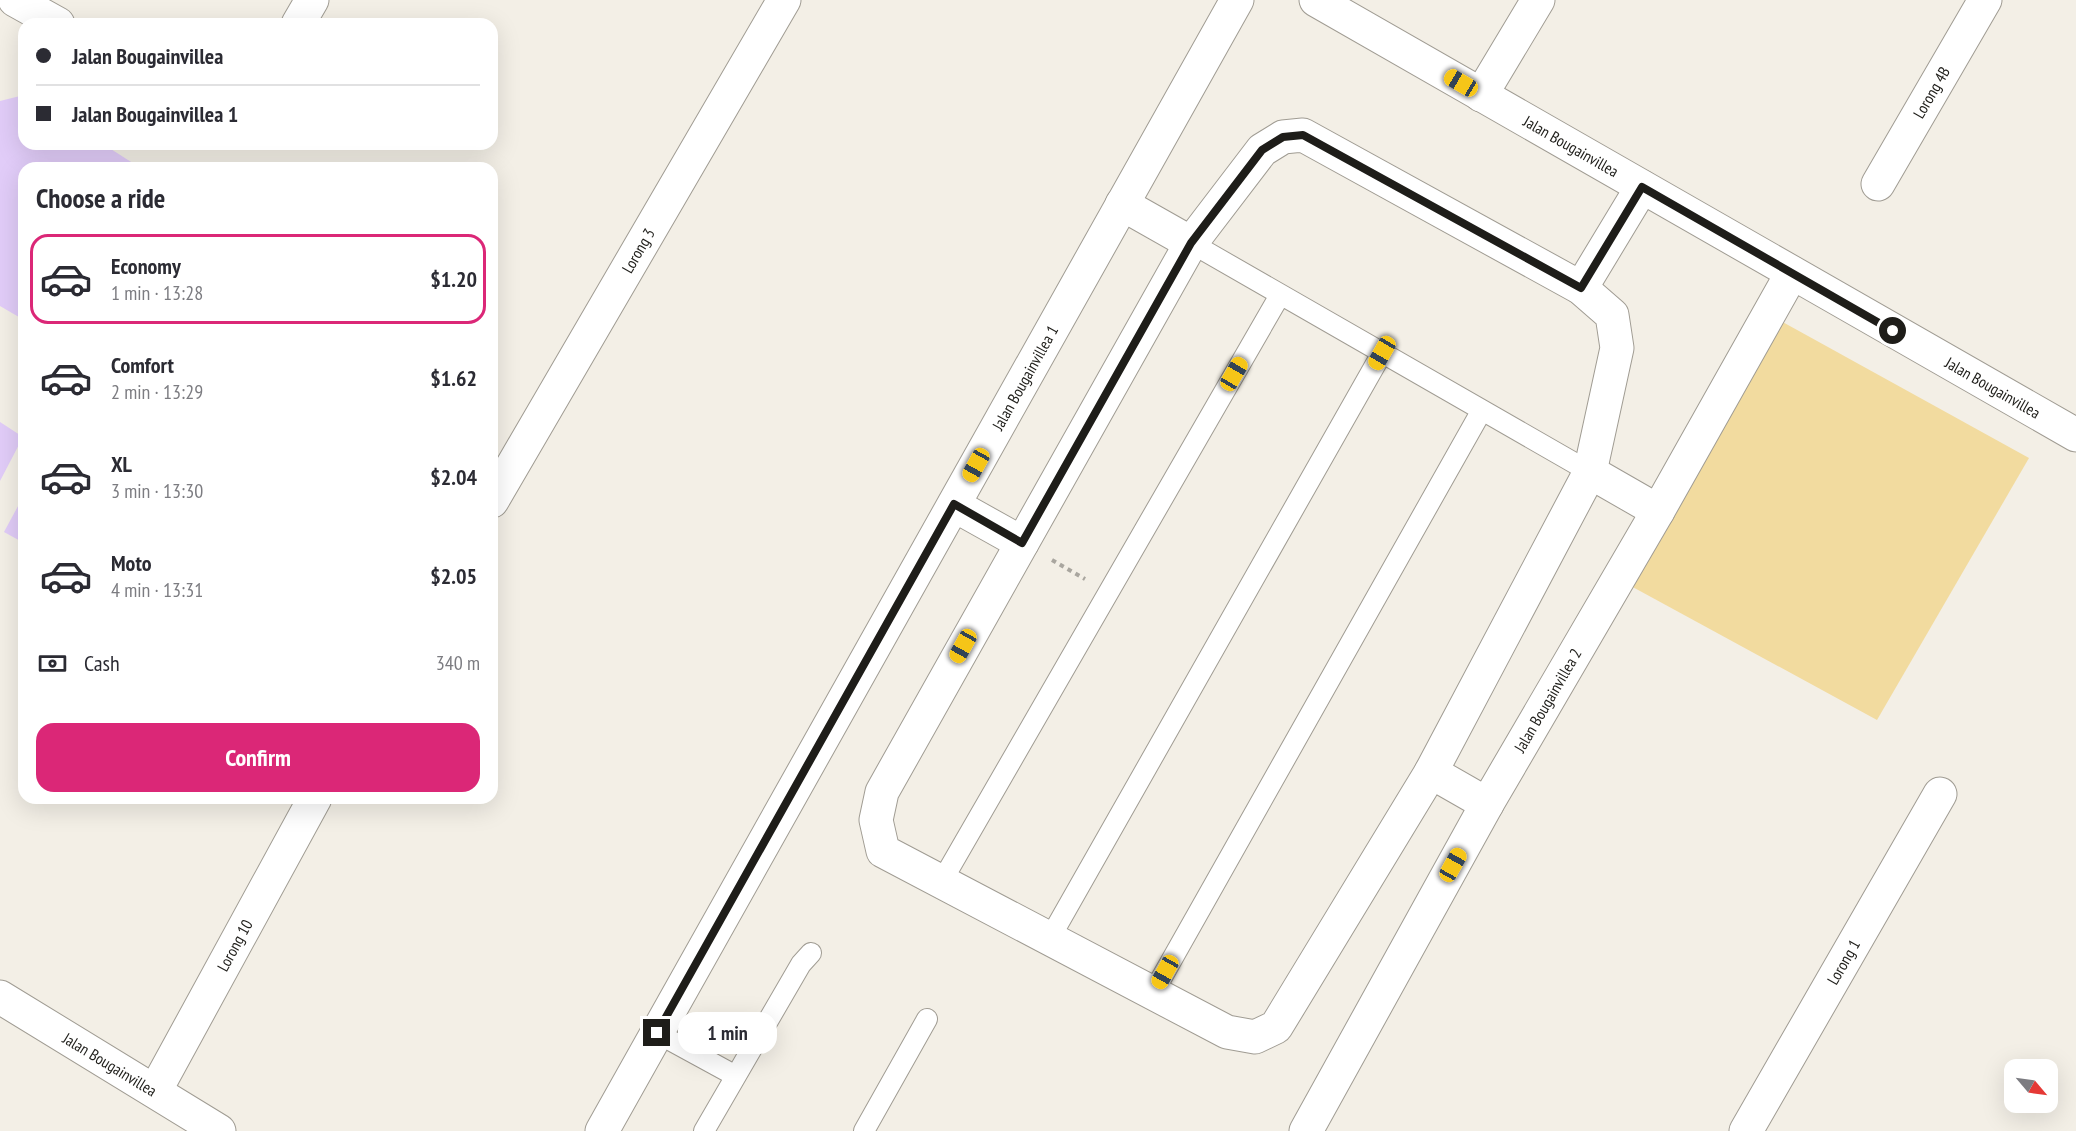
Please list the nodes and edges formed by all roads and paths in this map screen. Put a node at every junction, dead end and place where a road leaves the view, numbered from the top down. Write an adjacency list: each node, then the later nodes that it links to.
1 (15, 0): 8 (street)
2 (312, 0): 9 (street)
3 (784, 0): 22 (street, Lorong 3)
4 (1237, 0): 13 (street, Jalan Bougainvillea 1)
5 (1316, 0): 10 (street, Jalan Bougainvillea)
6 (1538, 0): 10 (street)
7 (1985, 0): 11 (street, Lorong 4B)
8 (47, 18)
9 (302, 18)
10 (1481, 95): 12 (street, Jalan Bougainvillea)
11 (1878, 184)
12 (1642, 187): 15 (street, Jalan Bougainvillea); 16 (street)
13 (1122, 204): 14 (street); 23 (street, Jalan Bougainvillea 1)
14 (1191, 243): 16 (street); 17 (lane); 25 (street)
15 (1792, 273): 20 (street, Jalan Bougainvillea); 24 (street, Jalan Bougainvillea 2)
16 (1581, 288): 21 (street)
17 (1280, 295): 18 (lane); 26 (lane)
18 (1382, 353): 19 (lane); 32 (lane)
19 (1482, 410): 21 (lane); 34 (lane)
20 (2076, 435)
21 (1590, 472): 24 (street); 27 (street)
22 (498, 491)
23 (954, 504): 25 (street); 37 (street, Jalan Bougainvillea 1)
24 (1658, 511): 30 (street, Jalan Bougainvillea 2)
25 (1022, 543): 26 (path); 31 (street)
26 (1109, 592): 31 (lane)
27 (1431, 772): 30 (street); 34 (street)
28 (1940, 794): 45 (street, Lorong 1)
29 (312, 804): 39 (street, Lorong 10)
30 (1487, 804): 44 (street, Jalan Bougainvillea 2)
31 (942, 881): 32 (street)
32 (1050, 938): 34 (street)
33 (811, 953): 38 (lane)
34 (1153, 993)
35 (0, 997): 39 (street, Jalan Bougainvillea)
36 (927, 1020): 43 (lane)
37 (657, 1033): 38 (lane); 41 (street, Jalan Bougainvillea 1)
38 (734, 1075): 42 (lane)
39 (155, 1091): 40 (street, Jalan Bougainvillea)
40 (219, 1131)
41 (602, 1131)
42 (704, 1131)
43 (864, 1131)
44 (1306, 1131)
45 (1746, 1131)

